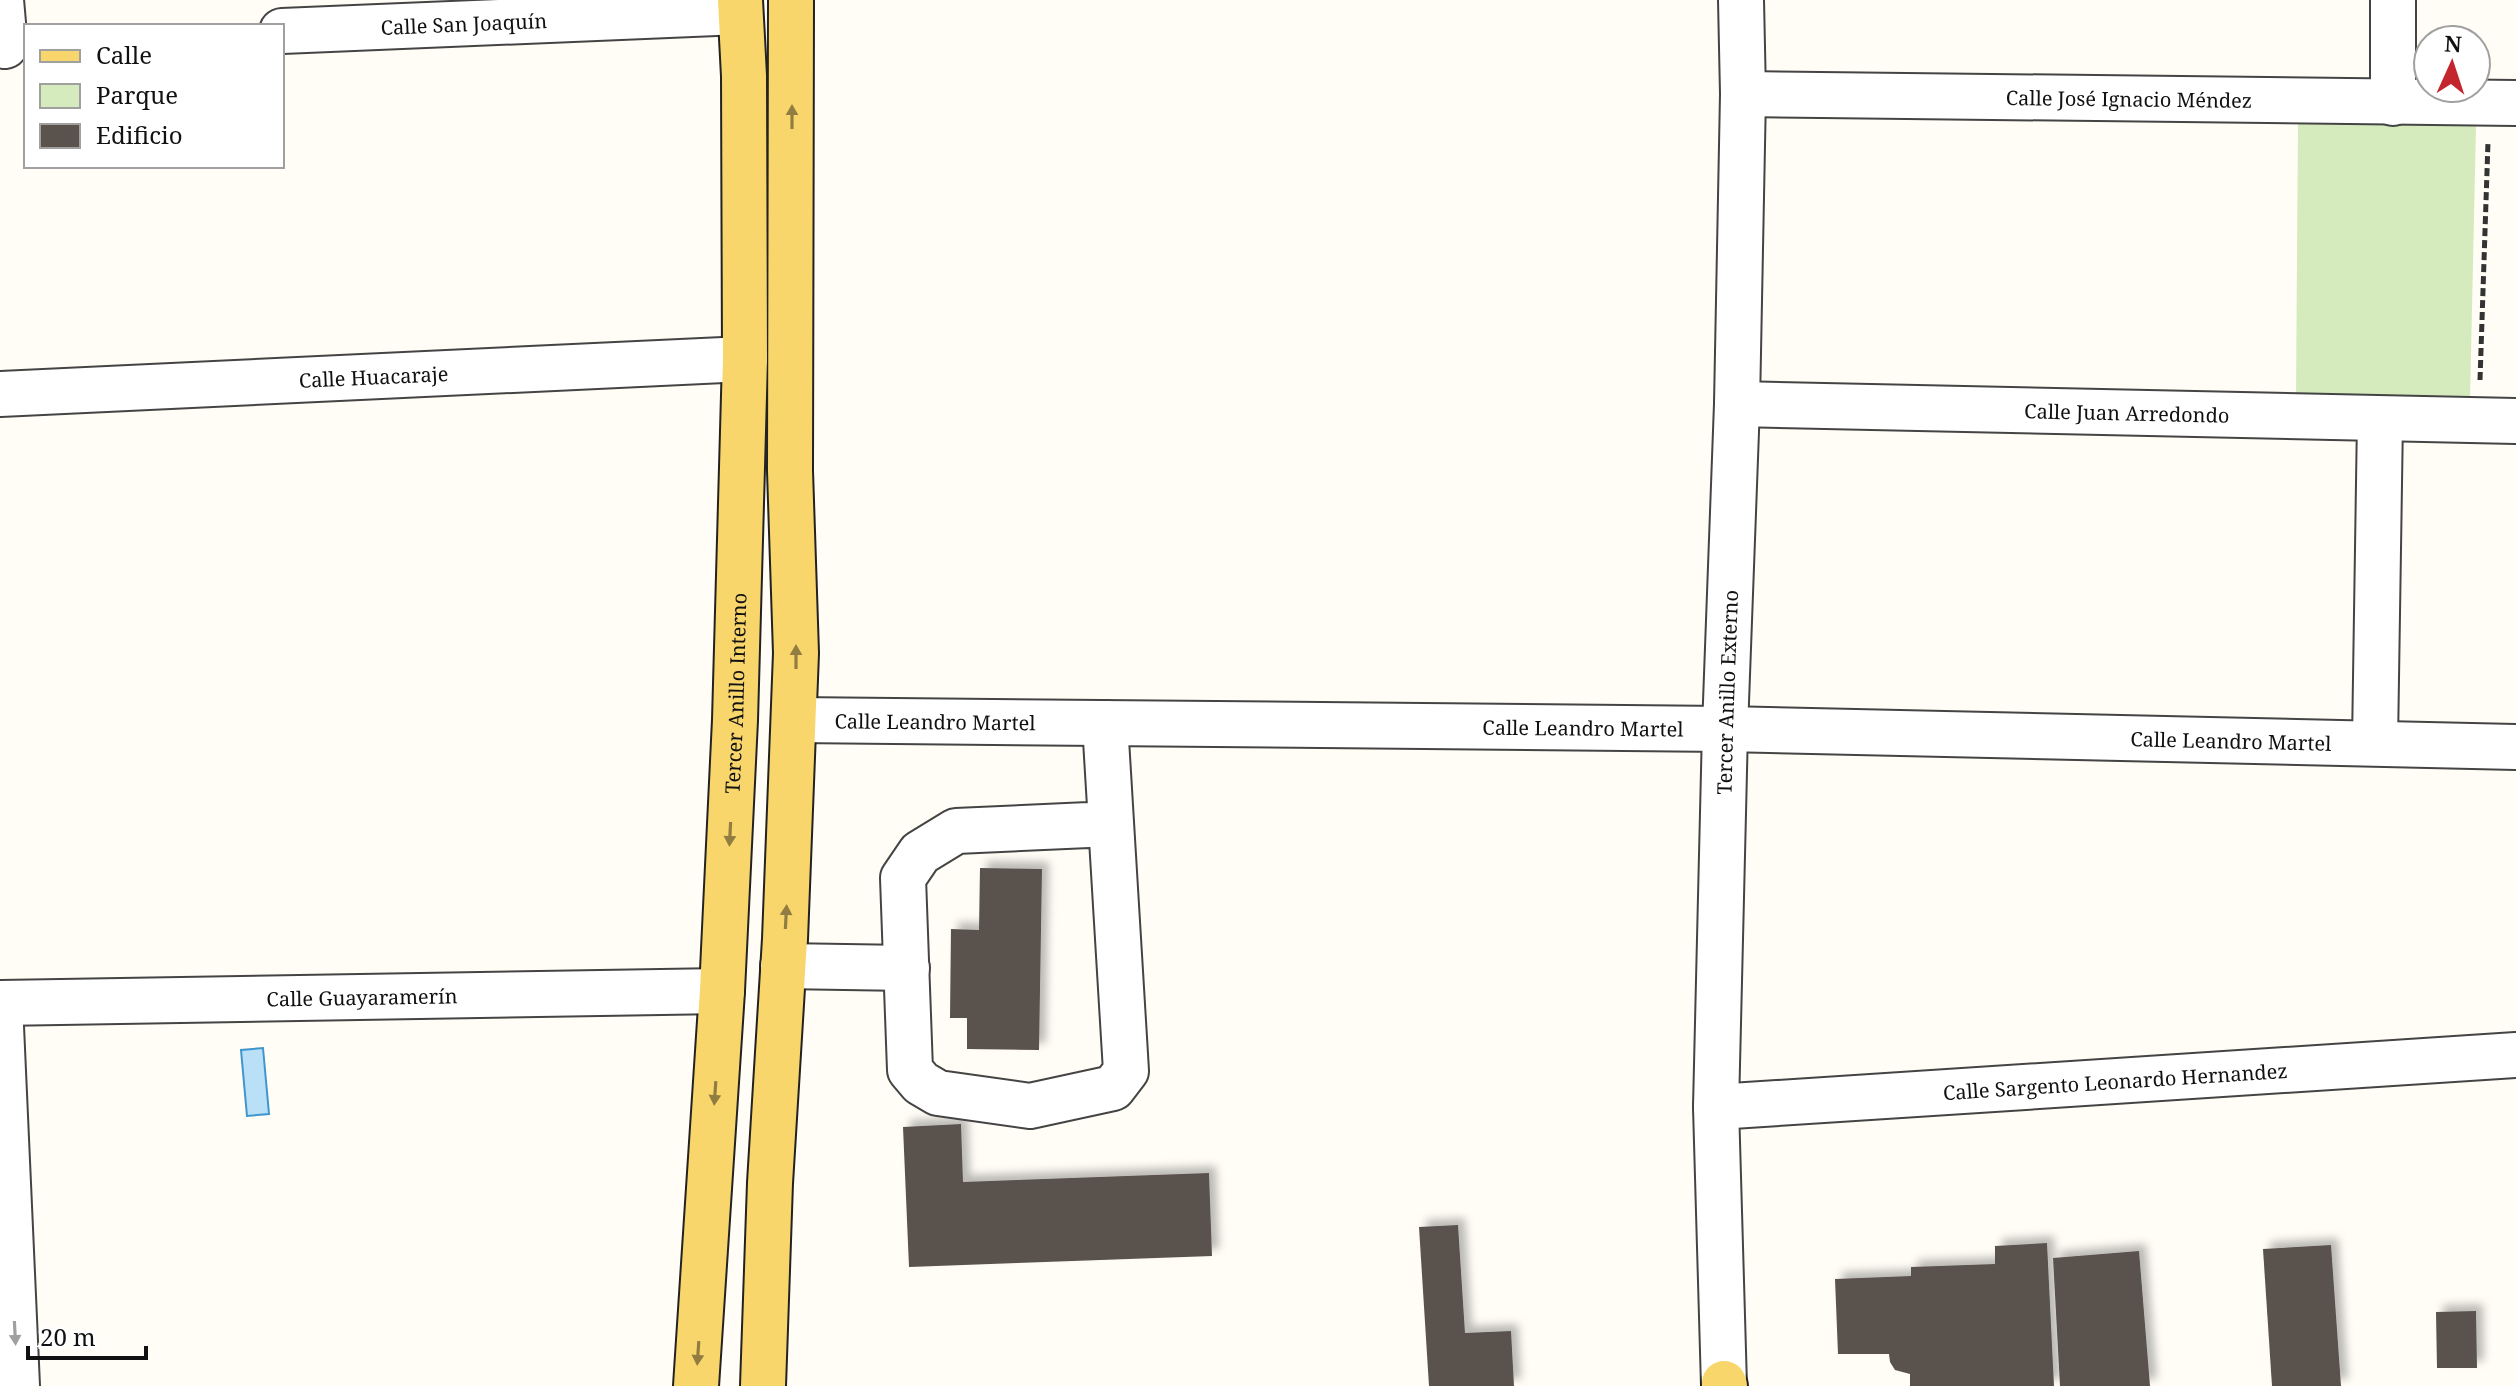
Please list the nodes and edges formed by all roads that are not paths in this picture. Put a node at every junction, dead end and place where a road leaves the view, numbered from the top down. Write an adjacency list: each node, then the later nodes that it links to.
1 (1, 0): 7 (street)
2 (791, 0): 16 (main road, one-way to 2)
3 (1741, 0): 8 (street, Tercer Anillo Externo)
4 (2393, 0): 9 (street)
5 (745, 4): 6 (street, Calle San Joaquín); 11 (main road, Tercer Anillo Interno); 16 (main road)
6 (284, 31)
7 (10, 45)
8 (1743, 94): 9 (street, Calle José Ignacio Méndez); 13 (street, Tercer Anillo Externo)
9 (2393, 103): 10 (street, Calle José Ignacio Méndez)
10 (2503, 103)
11 (745, 359): 12 (street, Calle Huacaraje); 17 (main road); 25 (main road, Tercer Anillo Interno, one-way to 25)
12 (0, 394)
13 (1737, 404): 14 (street, Calle Juan Arredondo); 19 (street, Tercer Anillo Externo)
14 (2380, 419): 15 (street, Calle Juan Arredondo); 20 (street)
15 (2497, 421)
16 (790, 471): 17 (main road, one-way to 16)
17 (795, 720): 18 (street, Calle Leandro Martel); 23 (main road, one-way to 17)
18 (1105, 723): 19 (street, Calle Leandro Martel); 22 (street)
19 (1725, 729): 20 (street, Calle Leandro Martel); 28 (street, Tercer Anillo Externo)
20 (2375, 743): 21 (street, Calle Leandro Martel)
21 (2516, 747)
22 (1111, 824): 24 (street); 24 (street)
23 (783, 966): 24 (street); 29 (main road)
24 (907, 968)
25 (722, 991): 26 (street, Calle Guayaramerín); 29 (main road); 32 (main road, Tercer Anillo Interno, one-way to 32)
26 (0, 1004): 31 (street, one-way to 31)
27 (2516, 1055): 28 (street, Calle Sargento Leonardo Hernandez)
28 (1716, 1107): 30 (street, Tercer Anillo Externo)
29 (765, 1327): 33 (main road)
30 (1724, 1385)
31 (17, 1386)
32 (696, 1386)
33 (763, 1386)

